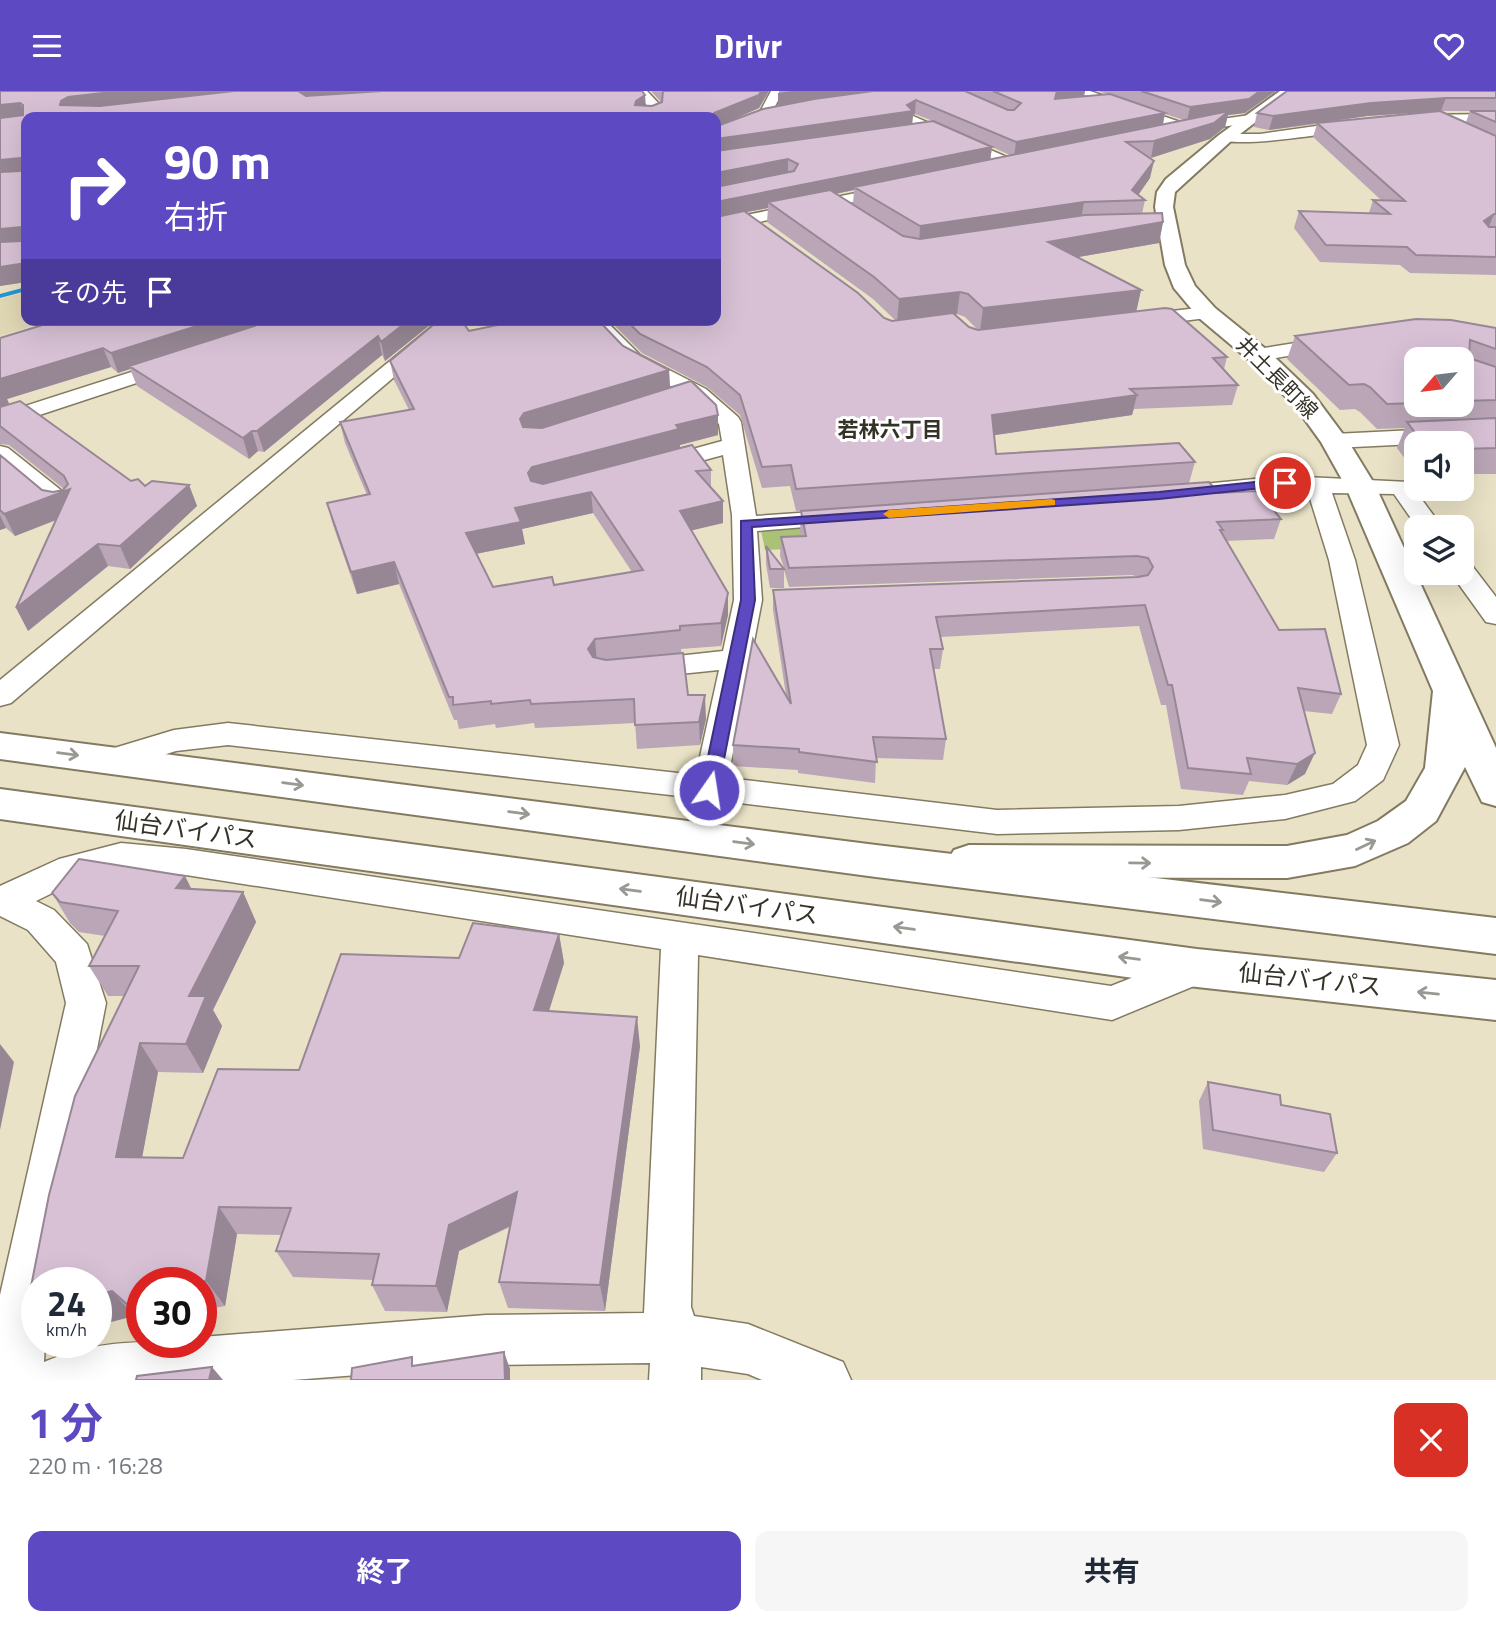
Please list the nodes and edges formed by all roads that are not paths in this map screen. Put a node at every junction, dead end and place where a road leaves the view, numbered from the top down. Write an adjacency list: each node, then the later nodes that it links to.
1 (640, 91): 8 (street)
2 (776, 91): 10 (street)
3 (1079, 91): 6 (street)
4 (1289, 91): 13 (main road, 井土長町線)
5 (890, 95): 17 (street)
6 (1109, 102): 7 (street); 16 (street)
7 (1084, 105)
8 (653, 112)
9 (782, 113): 10 (street)
10 (759, 117): 18 (street)
11 (1434, 117): 12 (street); 14 (street); 21 (street)
12 (1496, 118)
13 (1250, 119): 16 (street); 22 (main road, 井土長町線)
14 (1397, 120)
15 (1373, 123): 22 (street)
16 (1185, 128): 20 (street)
17 (934, 129): 19 (street); 23 (street)
18 (721, 132)
19 (907, 134)
20 (1160, 134)
21 (1471, 135)
22 (1225, 138): 30 (main road, 井土長町線)
23 (987, 170)
24 (910, 186): 25 (street)
25 (833, 202): 26 (street); 27 (street)
26 (850, 213)
27 (750, 214): 28 (street); 29 (street)
28 (721, 224)
29 (769, 235)
30 (1207, 313): 31 (street); 35 (main road, 井土長町線)
31 (1113, 323)
32 (445, 326): 59 (street)
33 (600, 326): 37 (street)
34 (1354, 340): 35 (street)
35 (1258, 355): 41 (main road, 井土長町線)
36 (191, 359): 39 (street)
37 (694, 391): 38 (street); 42 (street)
38 (668, 399)
39 (0, 421)
40 (1496, 433): 41 (street)
41 (1334, 441): 46 (main road, 井土長町線)
42 (734, 445): 44 (street); 51 (street)
43 (0, 453): 48 (street)
44 (639, 470)
45 (1318, 485): 46 (street); 47 (street); 62 (street)
46 (1360, 485): 50 (street); 58 (main road, 井土長町線)
47 (1145, 496)
48 (63, 504)
49 (870, 515): 51 (street)
50 (1421, 515)
51 (745, 524): 54 (street)
52 (1473, 585): 55 (street)
53 (775, 599): 54 (street)
54 (748, 600): 56 (street)
55 (1496, 616)
56 (735, 659): 57 (street); 62 (street)
57 (608, 672)
58 (1449, 686): 63 (main road, 井土長町線); 65 (main road, one-way to 58)
59 (0, 696)
60 (0, 746): 61 (main road, one-way to 61)
61 (113, 759): 62 (street); 65 (main road, one-way to 65)
62 (709, 790)
63 (1496, 792)
64 (0, 804): 69 (main road, 仙台バイパス, one-way to 64)
65 (876, 861): 68 (main road, one-way to 68)
66 (1, 901): 67 (street); 72 (street)
67 (680, 936): 69 (street); 71 (street)
68 (1496, 936)
69 (1197, 968): 70 (main road, 仙台バイパス, one-way to 69)
70 (1496, 1000)
71 (676, 1359): 73 (street); 74 (street)
72 (18, 1380)
73 (61, 1380)
74 (825, 1380)

